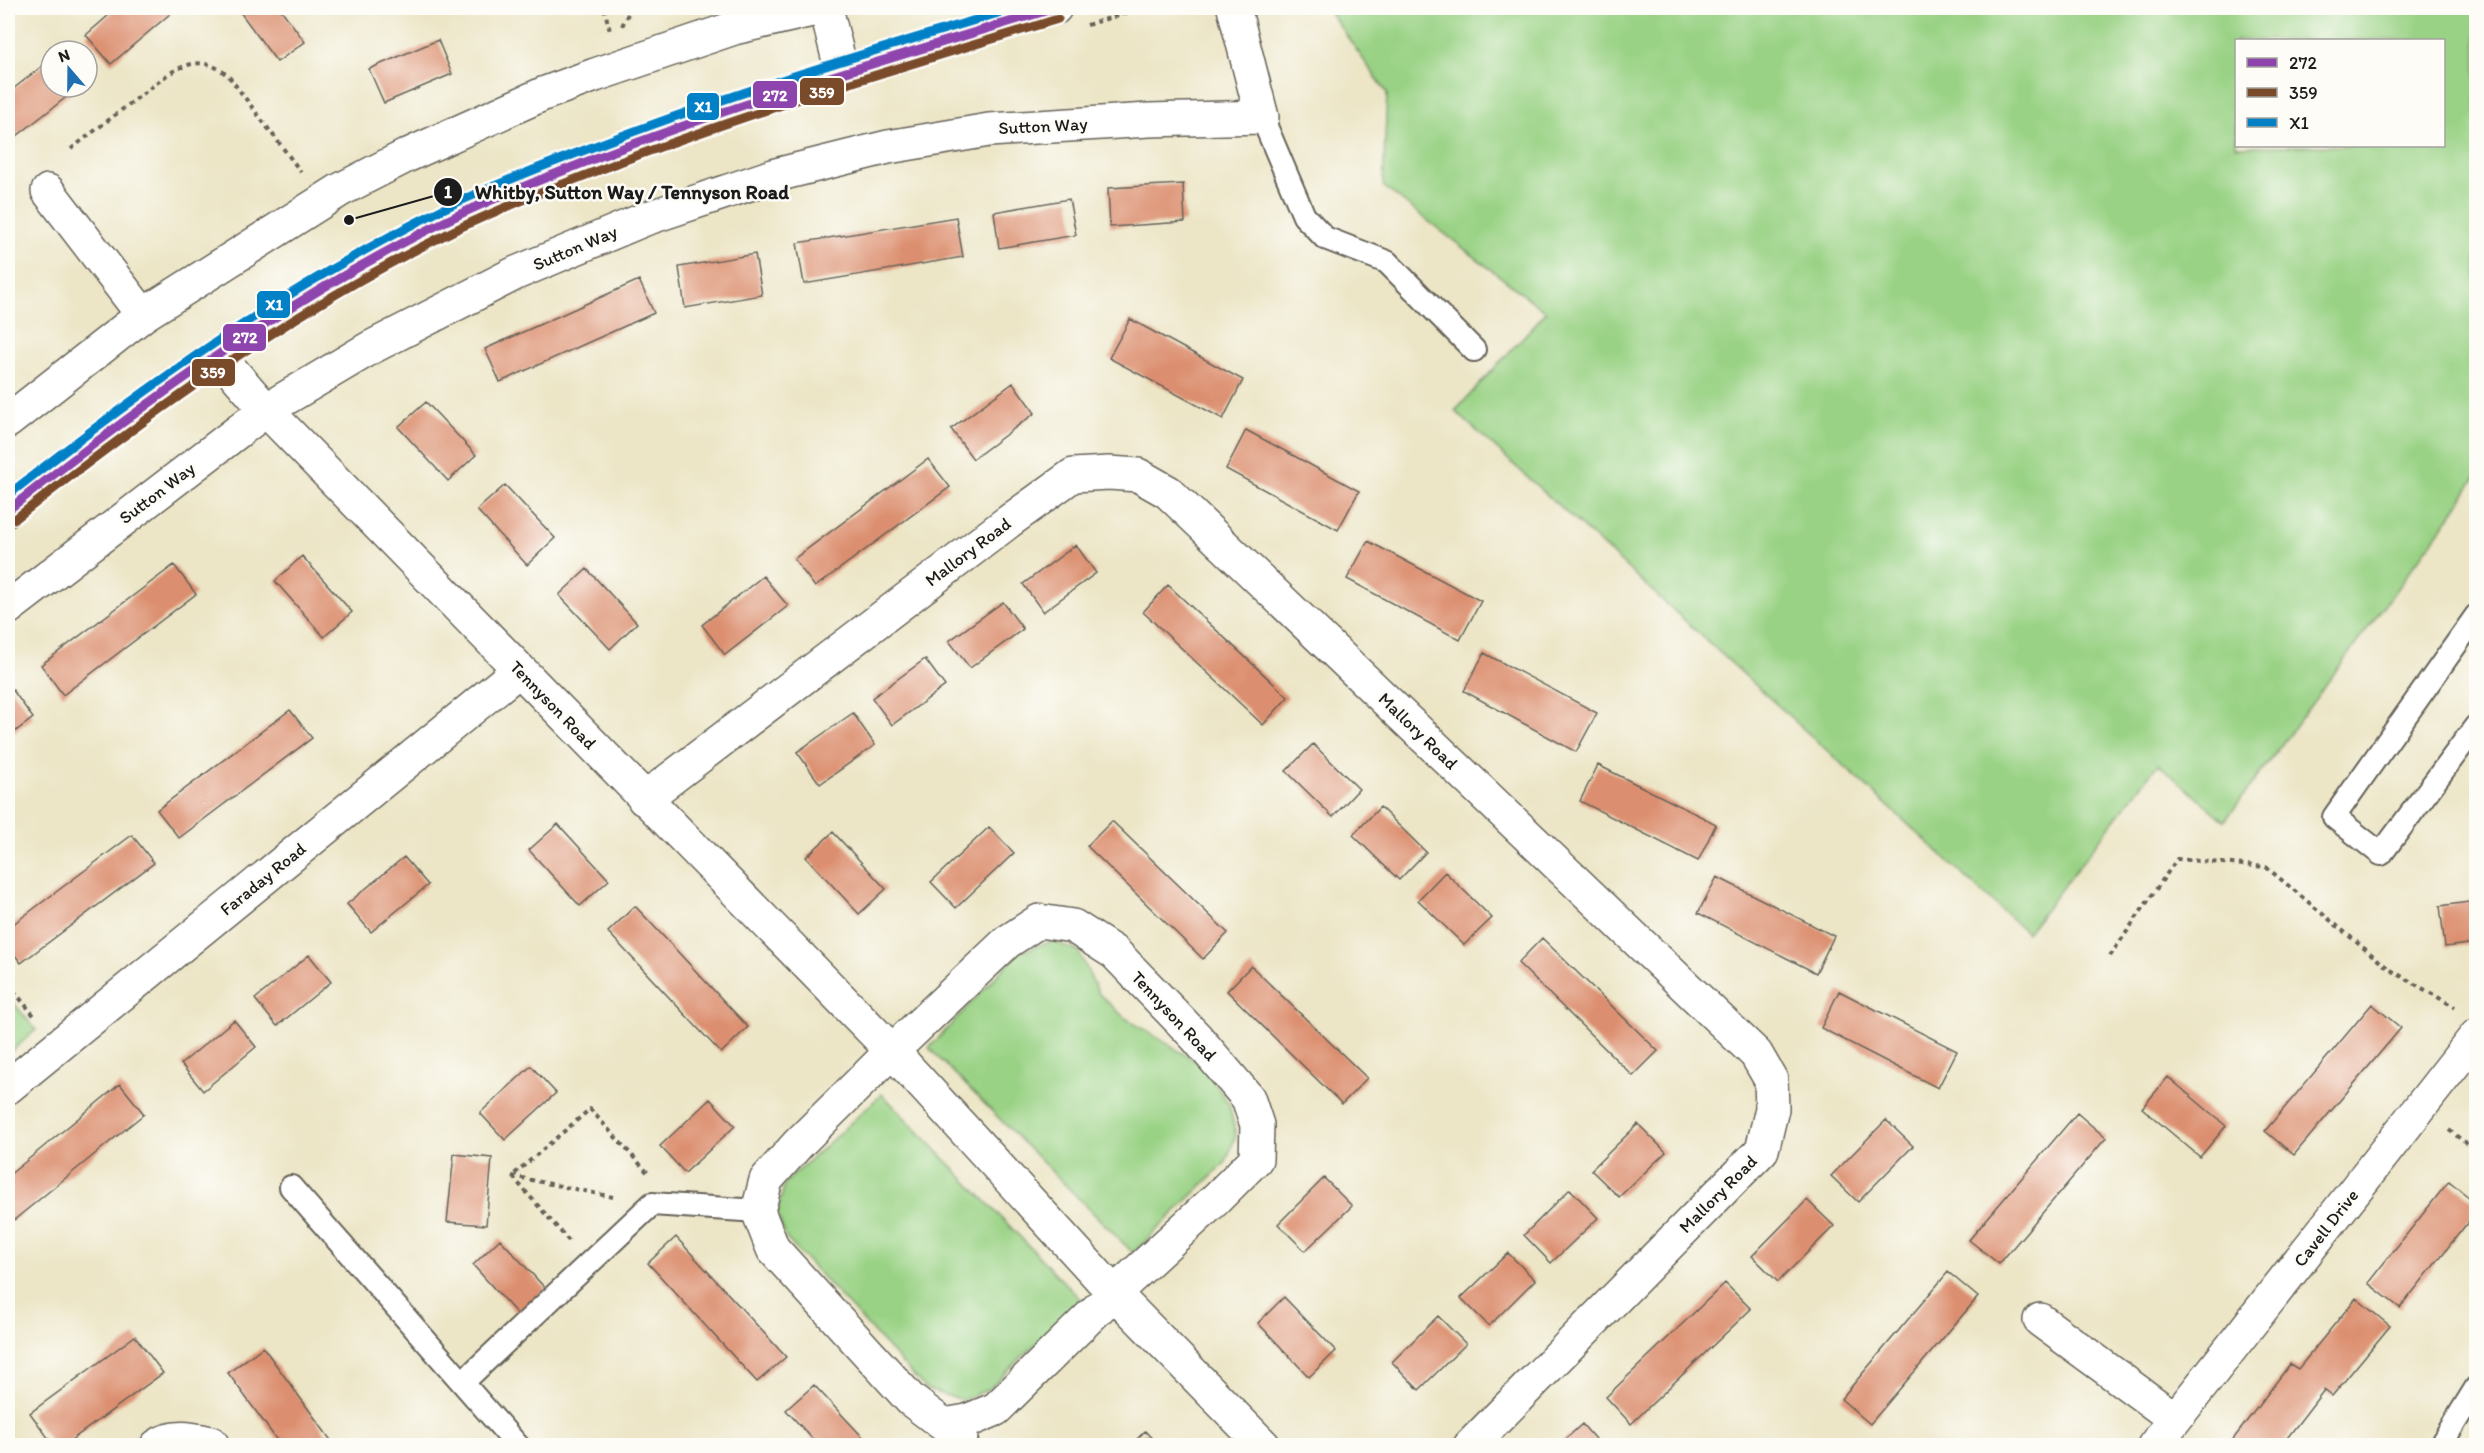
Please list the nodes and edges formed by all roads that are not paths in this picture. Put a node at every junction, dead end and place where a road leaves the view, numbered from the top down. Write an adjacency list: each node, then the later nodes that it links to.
1 (821, 8): 8 (street)
2 (826, 8): 5 (street)
3 (1055, 8): 5 (street)
4 (1234, 8): 6 (street)
5 (842, 73): 10 (street)
6 (1262, 117): 9 (lane); 11 (street, Sutton Way)
7 (48, 191): 8 (street)
8 (144, 315): 12 (street)
9 (1474, 350)
10 (219, 357): 11 (street, Tennyson Road); 13 (street)
11 (266, 410): 14 (street, Sutton Way); 16 (street, Tennyson Road)
12 (8, 421)
13 (8, 510)
14 (8, 608)
15 (2476, 616): 17 (lane)
16 (519, 670): 18 (street, Tennyson Road); 21 (street, Faraday Road)
17 (2476, 726)
18 (644, 799): 20 (street, Tennyson Road); 34 (street, Mallory Road)
19 (2476, 1036): 28 (street, Cavell Drive)
20 (892, 1051): 23 (street, Tennyson Road); 24 (street, Tennyson Road); 24 (street, Tennyson Road)
21 (8, 1087)
22 (291, 1187): 26 (lane)
23 (758, 1211): 26 (lane); 29 (street, Tennyson Road)
24 (1114, 1293): 29 (street, Tennyson Road); 33 (street, Tennyson Road)
25 (2040, 1320): 28 (street)
26 (463, 1382): 32 (lane)
27 (2476, 1388): 36 (lane)
28 (2175, 1419): 35 (street, Cavell Drive)
29 (966, 1433)
30 (158, 1446): 31 (street)
31 (213, 1446)
32 (518, 1446)
33 (1264, 1446)
34 (1470, 1446)
35 (2154, 1446)
36 (2440, 1446)

